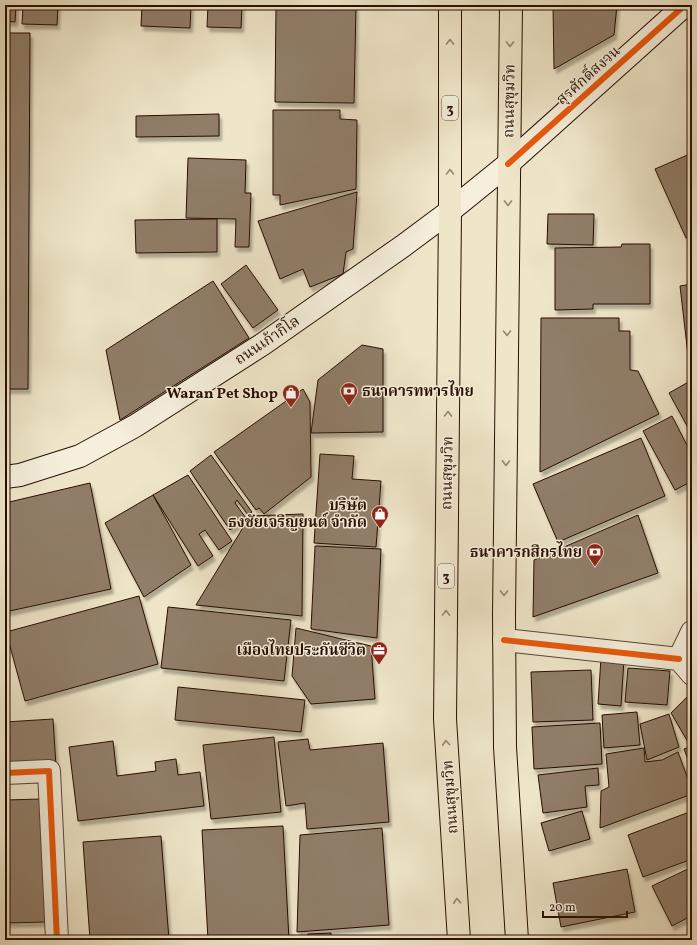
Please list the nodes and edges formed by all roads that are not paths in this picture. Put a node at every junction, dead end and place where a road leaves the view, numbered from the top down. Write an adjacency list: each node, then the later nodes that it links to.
1 (450, 5): 5 (highway, ถนนสุขุมวิท / 3, one-way to 1)
2 (510, 5): 4 (highway, ถนนสุขุมวิท, one-way to 4)
3 (685, 5): 4 (street, สุรศักดิ์สงวน)
4 (508, 164): 5 (street, ถนนเก้ากิโล); 8 (highway, ถนนสุขุมวิท, one-way to 8)
5 (450, 211): 6 (street, ถนนเก้ากิโล); 12 (highway, ถนนสุขุมวิท / 3, one-way to 5)
6 (5, 477)
7 (692, 632): 9 (street)
8 (504, 640): 9 (street); 13 (highway, ถนนสุขุมวิท)
9 (686, 666)
10 (5, 773): 11 (street)
11 (57, 940)
12 (459, 940)
13 (517, 940)

